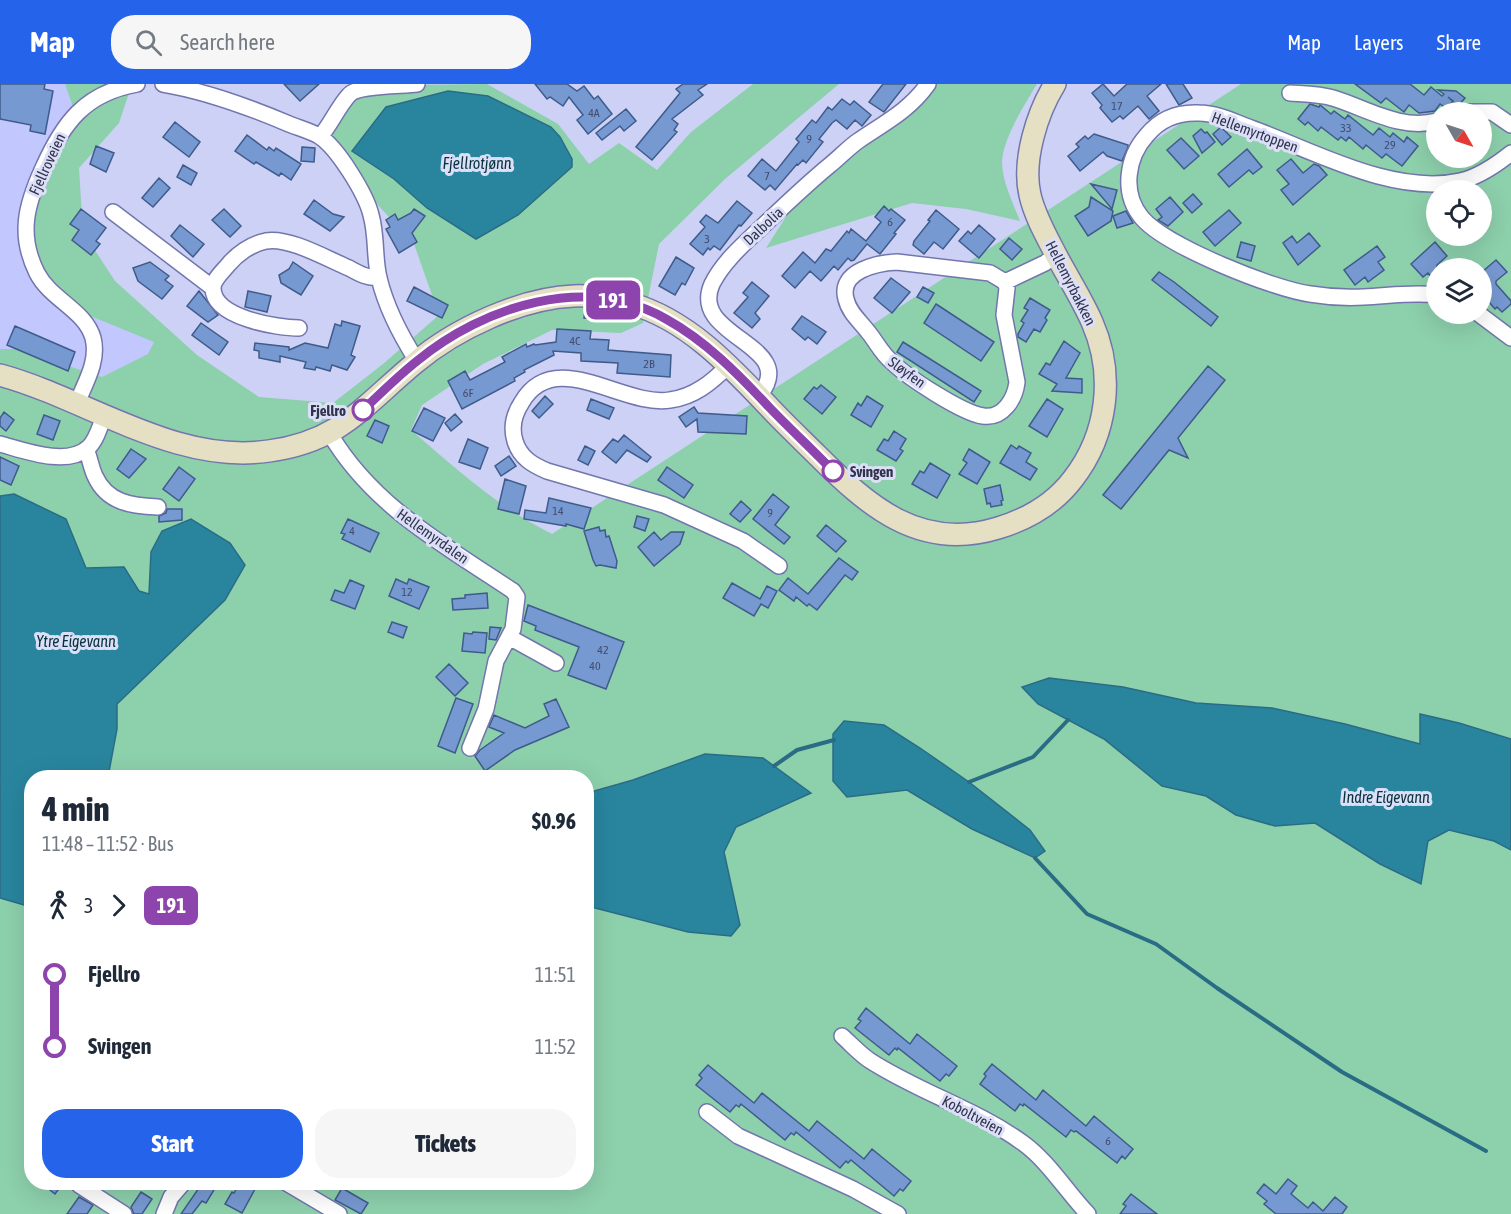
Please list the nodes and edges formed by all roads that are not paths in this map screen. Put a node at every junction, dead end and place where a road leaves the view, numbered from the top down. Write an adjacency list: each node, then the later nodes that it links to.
1 (137, 84): 26 (street, Fjellroveien)
2 (163, 84): 11 (street)
3 (417, 84): 6 (street)
4 (928, 84): 25 (street, Dalbolia)
5 (1055, 84): 14 (street, Hellemyrbakken)
6 (350, 88): 11 (street)
7 (1290, 93): 9 (street)
8 (1492, 112): 10 (street)
9 (1426, 123)
10 (1511, 125)
11 (320, 137): 15 (street)
12 (1511, 153): 18 (street, Hellemyrtoppen)
13 (113, 212): 17 (street)
14 (1056, 255): 16 (street); 25 (street, Hellemyrbakken)
15 (379, 277): 17 (street); 22 (street)
16 (1005, 282): 16 (street, Sløyfen)
17 (213, 288): 20 (street)
18 (1426, 295)
19 (1492, 324): 21 (street)
20 (299, 328)
21 (1511, 338)
22 (417, 361): 23 (street, Hellemyrbakken); 28 (street, Hellemyrbakken)
23 (728, 366): 25 (street, Hellemyrbakken); 32 (street)
24 (0, 375): 26 (street, Hellemyrbakken)
25 (759, 396)
26 (77, 403): 27 (street, Hellemyrbakken)
27 (105, 414): 28 (street, Hellemyrbakken); 30 (street)
28 (330, 434): 33 (street, Hellemyrdalen)
29 (0, 444): 30 (street)
30 (86, 449): 31 (street)
31 (158, 507)
32 (779, 566)
33 (509, 637): 34 (street); 35 (street, Hellemyrdalen)
34 (556, 663)
35 (470, 748)
36 (842, 1036): 45 (street, Koboltveien)
37 (707, 1112): 44 (street)
38 (87, 1190): 41 (street)
39 (177, 1190): 42 (street)
40 (298, 1190): 43 (street)
41 (124, 1214)
42 (164, 1214)
43 (339, 1214)
44 (898, 1214)
45 (1088, 1214)

